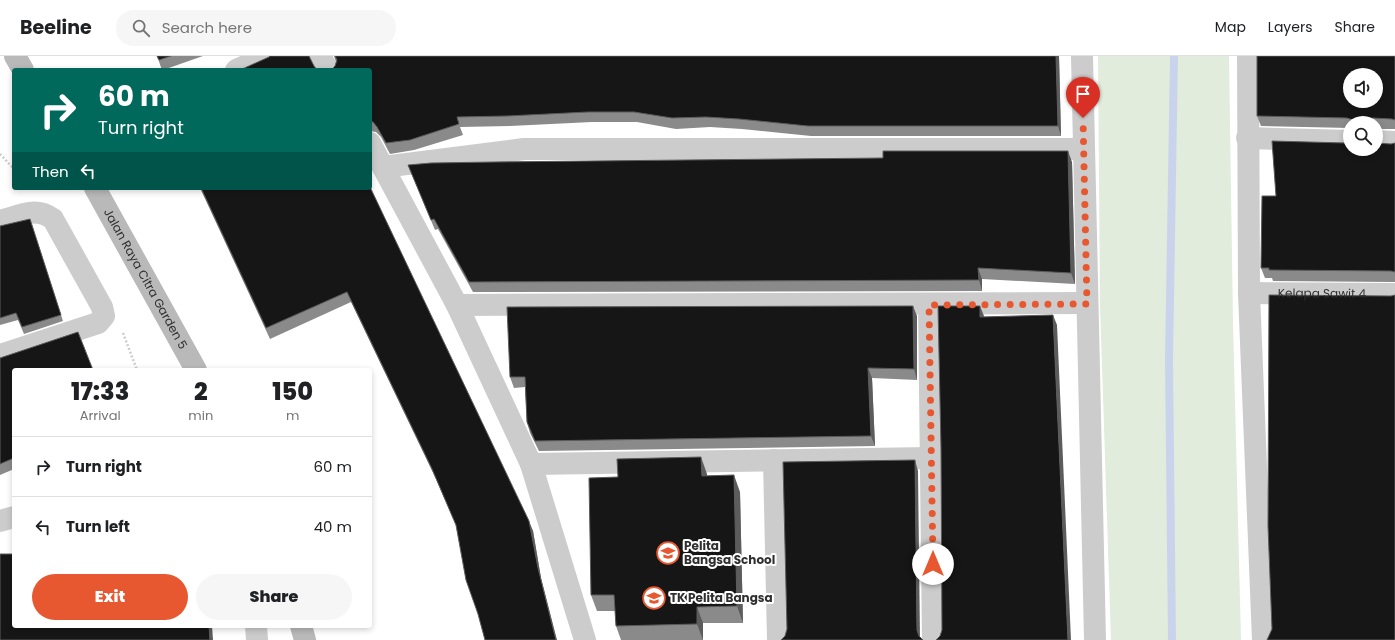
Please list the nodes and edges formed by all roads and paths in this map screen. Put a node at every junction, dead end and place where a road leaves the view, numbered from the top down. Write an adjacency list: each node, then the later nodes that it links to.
1 (268, 56): 5 (street)
2 (320, 56): 6 (street)
3 (1082, 56): 12 (street)
4 (1248, 56): 7 (street)
5 (241, 68)
6 (327, 68)
7 (1247, 138): 8 (street); 18 (street)
8 (1343, 140)
9 (1383, 141): 10 (street)
10 (1395, 142)
11 (372, 147): 14 (street)
12 (1083, 149): 14 (street); 20 (street)
13 (0, 154): 15 (path)
14 (383, 166): 21 (street)
15 (12, 167)
16 (96, 190): 26 (street, Jalan Raya Citra Garden 5)
17 (0, 221): 23 (street)
18 (1249, 293): 19 (street, Kelapa Sawit 4); 40 (street)
19 (1395, 294)
20 (1087, 304): 22 (street); 39 (street)
21 (457, 305): 22 (street); 29 (street)
22 (929, 305): 27 (street)
23 (104, 316): 24 (street); 25 (path)
24 (0, 355)
25 (136, 368)
26 (195, 368)
27 (932, 458): 28 (street); 38 (street)
28 (774, 460): 29 (street); 37 (street)
29 (530, 464): 36 (street)
30 (12, 518): 31 (street)
31 (0, 521)
32 (256, 628): 34 (street)
33 (302, 628): 35 (street)
34 (257, 640)
35 (305, 640)
36 (585, 640)
37 (778, 640)
38 (933, 640)
39 (1094, 640)
40 (1263, 640)

